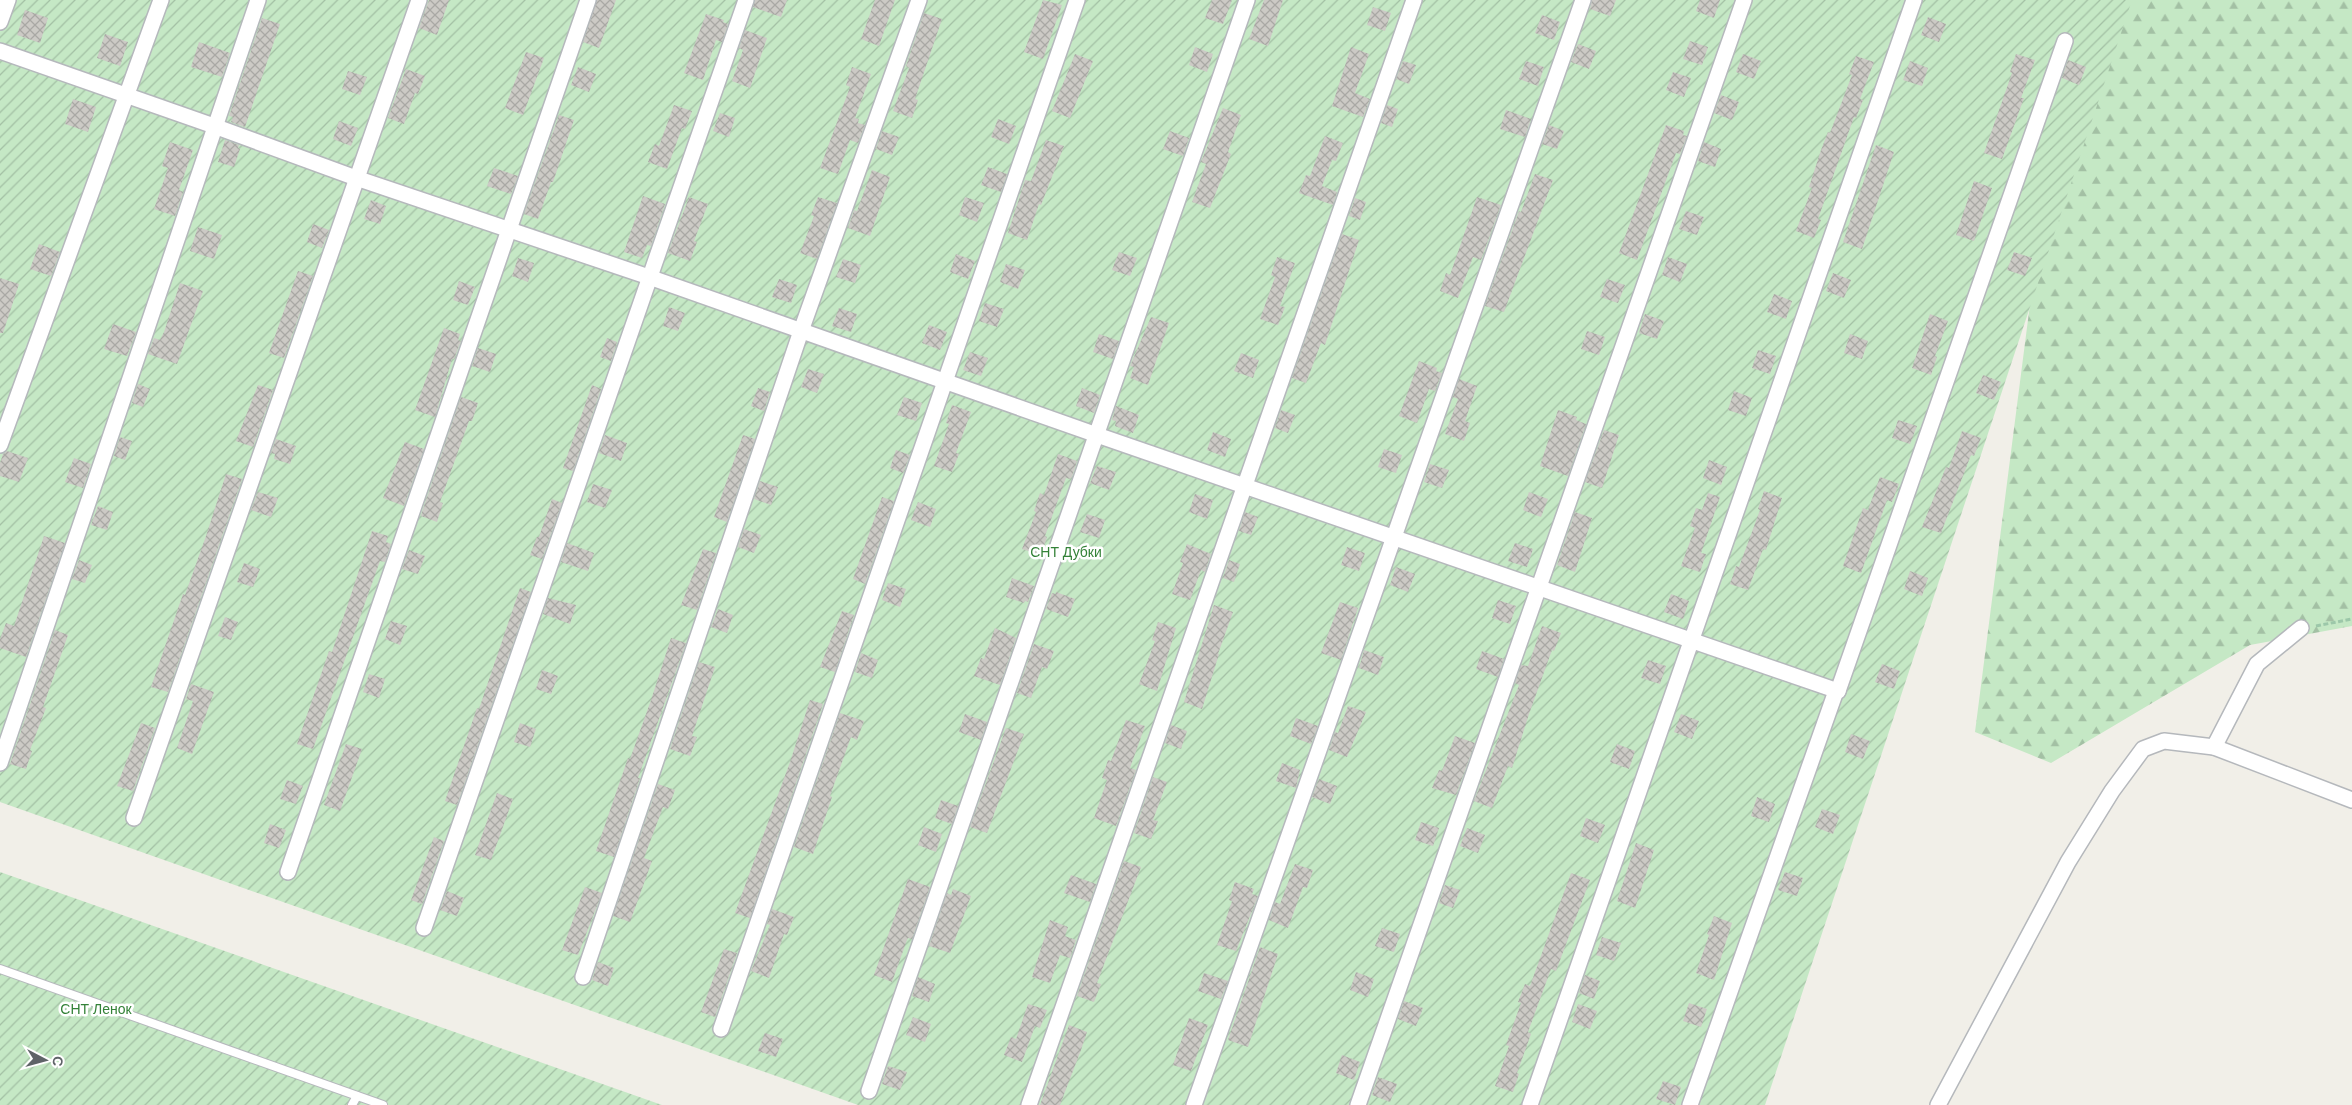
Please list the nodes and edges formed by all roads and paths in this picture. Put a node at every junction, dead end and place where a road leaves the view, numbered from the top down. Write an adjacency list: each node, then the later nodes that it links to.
1 (8, 0): 14 (street)
2 (161, 0): 17 (street)
3 (258, 0): 18 (street)
4 (419, 0): 19 (street)
5 (588, 0): 20 (street)
6 (746, 0): 21 (street)
7 (919, 0): 22 (street)
8 (1077, 0): 23 (street)
9 (1247, 0): 24 (street)
10 (1414, 0): 26 (street)
11 (1583, 0): 27 (street)
12 (1744, 0): 28 (street)
13 (1914, 0): 31 (street)
14 (0, 22)
15 (2065, 41): 32 (street)
16 (0, 51): 17 (street)
17 (126, 95): 18 (street); 25 (street)
18 (214, 126): 19 (street); 34 (street)
19 (356, 178): 20 (street); 36 (street)
20 (509, 231): 21 (street); 37 (street)
21 (648, 277): 22 (street); 38 (street)
22 (801, 331): 23 (street); 40 (street)
23 (945, 382): 24 (street); 41 (street)
24 (1096, 435): 26 (street); 42 (street)
25 (0, 445)
26 (1245, 486): 27 (street); 46 (street)
27 (1395, 538): 28 (street); 47 (street)
28 (1540, 588): 31 (street); 48 (street)
29 (2352, 620): 30 (path)
30 (2301, 628): 33 (street)
31 (1692, 641): 32 (street); 49 (street)
32 (1838, 691): 50 (street)
33 (2214, 747): 35 (street); 51 (street)
34 (0, 762)
35 (2352, 800)
36 (134, 818)
37 (288, 872)
38 (424, 928)
39 (0, 969): 43 (lane)
40 (584, 977)
41 (721, 1029)
42 (870, 1091)
43 (356, 1096): 44 (lane); 45 (lane)
44 (352, 1105)
45 (383, 1105)
46 (1029, 1105)
47 (1194, 1105)
48 (1358, 1105)
49 (1530, 1105)
50 (1690, 1105)
51 (1938, 1105)

